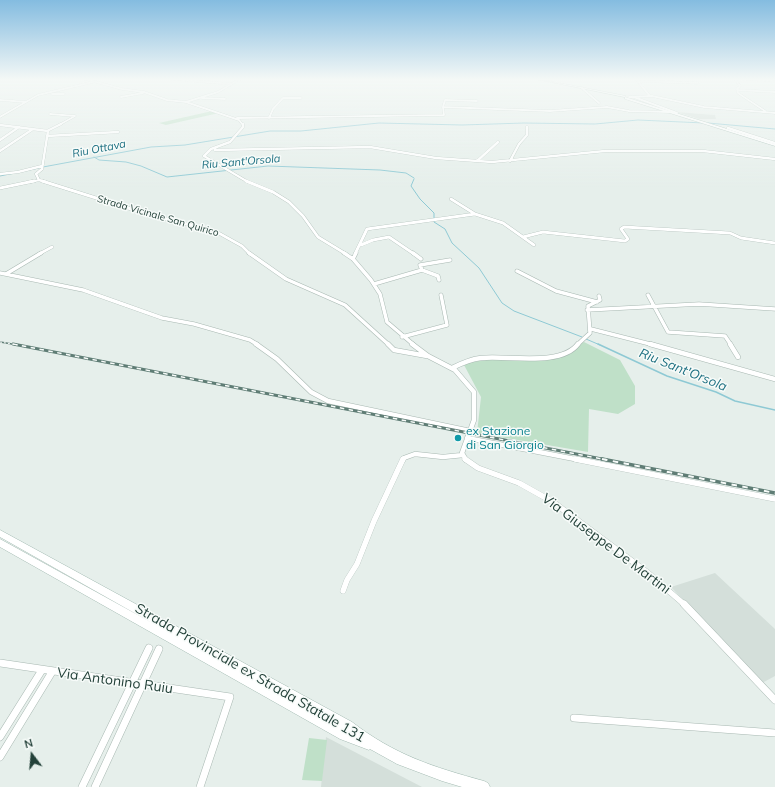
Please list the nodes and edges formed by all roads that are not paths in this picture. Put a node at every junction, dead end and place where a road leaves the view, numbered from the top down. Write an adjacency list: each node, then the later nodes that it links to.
1 (72, 116): 14 (street)
2 (231, 116): 6 (street)
3 (380, 116): 7 (street)
4 (681, 116): 8 (main road)
5 (684, 116): 8 (main road)
6 (235, 117): 7 (street); 20 (street)
7 (269, 118)
8 (707, 124): 19 (main road); 19 (main road)
9 (0, 125): 10 (street)
10 (19, 127): 13 (street); 17 (street)
11 (528, 127): 24 (street)
12 (728, 128): 19 (street)
13 (33, 129): 14 (street); 21 (street)
14 (47, 131): 16 (street)
15 (118, 132): 16 (street)
16 (47, 136): 25 (street)
17 (0, 140)
18 (498, 142): 23 (street)
19 (775, 144)
20 (210, 150): 23 (street); 36 (street)
21 (0, 151)
22 (775, 159): 24 (street)
23 (477, 161): 24 (street)
24 (510, 161)
25 (42, 167): 26 (street); 27 (street)
26 (0, 174)
27 (39, 180): 28 (street); 54 (street, Strada Vicinale San Quirico)
28 (0, 188)
29 (451, 199): 30 (street)
30 (475, 214): 31 (street); 33 (street)
31 (523, 237): 32 (street); 34 (street)
32 (775, 243)
33 (361, 245): 36 (street); 37 (street)
34 (534, 245)
35 (52, 247): 42 (street)
36 (353, 259): 44 (street)
37 (421, 259)
38 (450, 260): 39 (street)
39 (422, 270): 43 (street); 44 (street)
40 (517, 271): 48 (street)
41 (0, 272): 42 (street)
42 (6, 274): 58 (street)
43 (439, 280)
44 (374, 284): 53 (street)
45 (441, 295): 53 (street)
46 (648, 295): 49 (street)
47 (599, 296): 48 (street)
48 (597, 302): 51 (street)
49 (655, 307): 50 (street); 51 (street); 55 (street)
50 (775, 309)
51 (587, 310): 52 (street)
52 (590, 331): 56 (street); 57 (street)
53 (402, 337): 54 (street)
54 (428, 356): 56 (street)
55 (738, 357)
56 (452, 368): 58 (street)
57 (775, 379)
58 (470, 431): 59 (street)
59 (467, 438): 60 (street); 61 (street)
60 (463, 455): 64 (street); 72 (street, Via Giuseppe De Martini)
61 (775, 499)
62 (0, 533): 76 (main road, Strada Provinciale ex Strada Statale 131)
63 (0, 543): 76 (main road, Strada Provinciale ex Strada Statale 131)
64 (343, 591)
65 (149, 648): 70 (street)
66 (159, 649): 71 (street)
67 (0, 663): 68 (street, Via Antonino Ruiu)
68 (42, 670): 69 (street, Via Antonino Ruiu); 75 (street)
69 (52, 672): 70 (street, Via Antonino Ruiu); 77 (street)
70 (133, 683): 71 (street, Via Antonino Ruiu); 78 (street)
71 (143, 685): 79 (street); 80 (street, Via Antonino Ruiu)
72 (775, 700)
73 (574, 718): 74 (street)
74 (775, 733)
75 (0, 737)
76 (376, 746): 81 (main road)
77 (0, 757)
78 (82, 787)
79 (95, 787)
80 (200, 787)
81 (483, 787)

